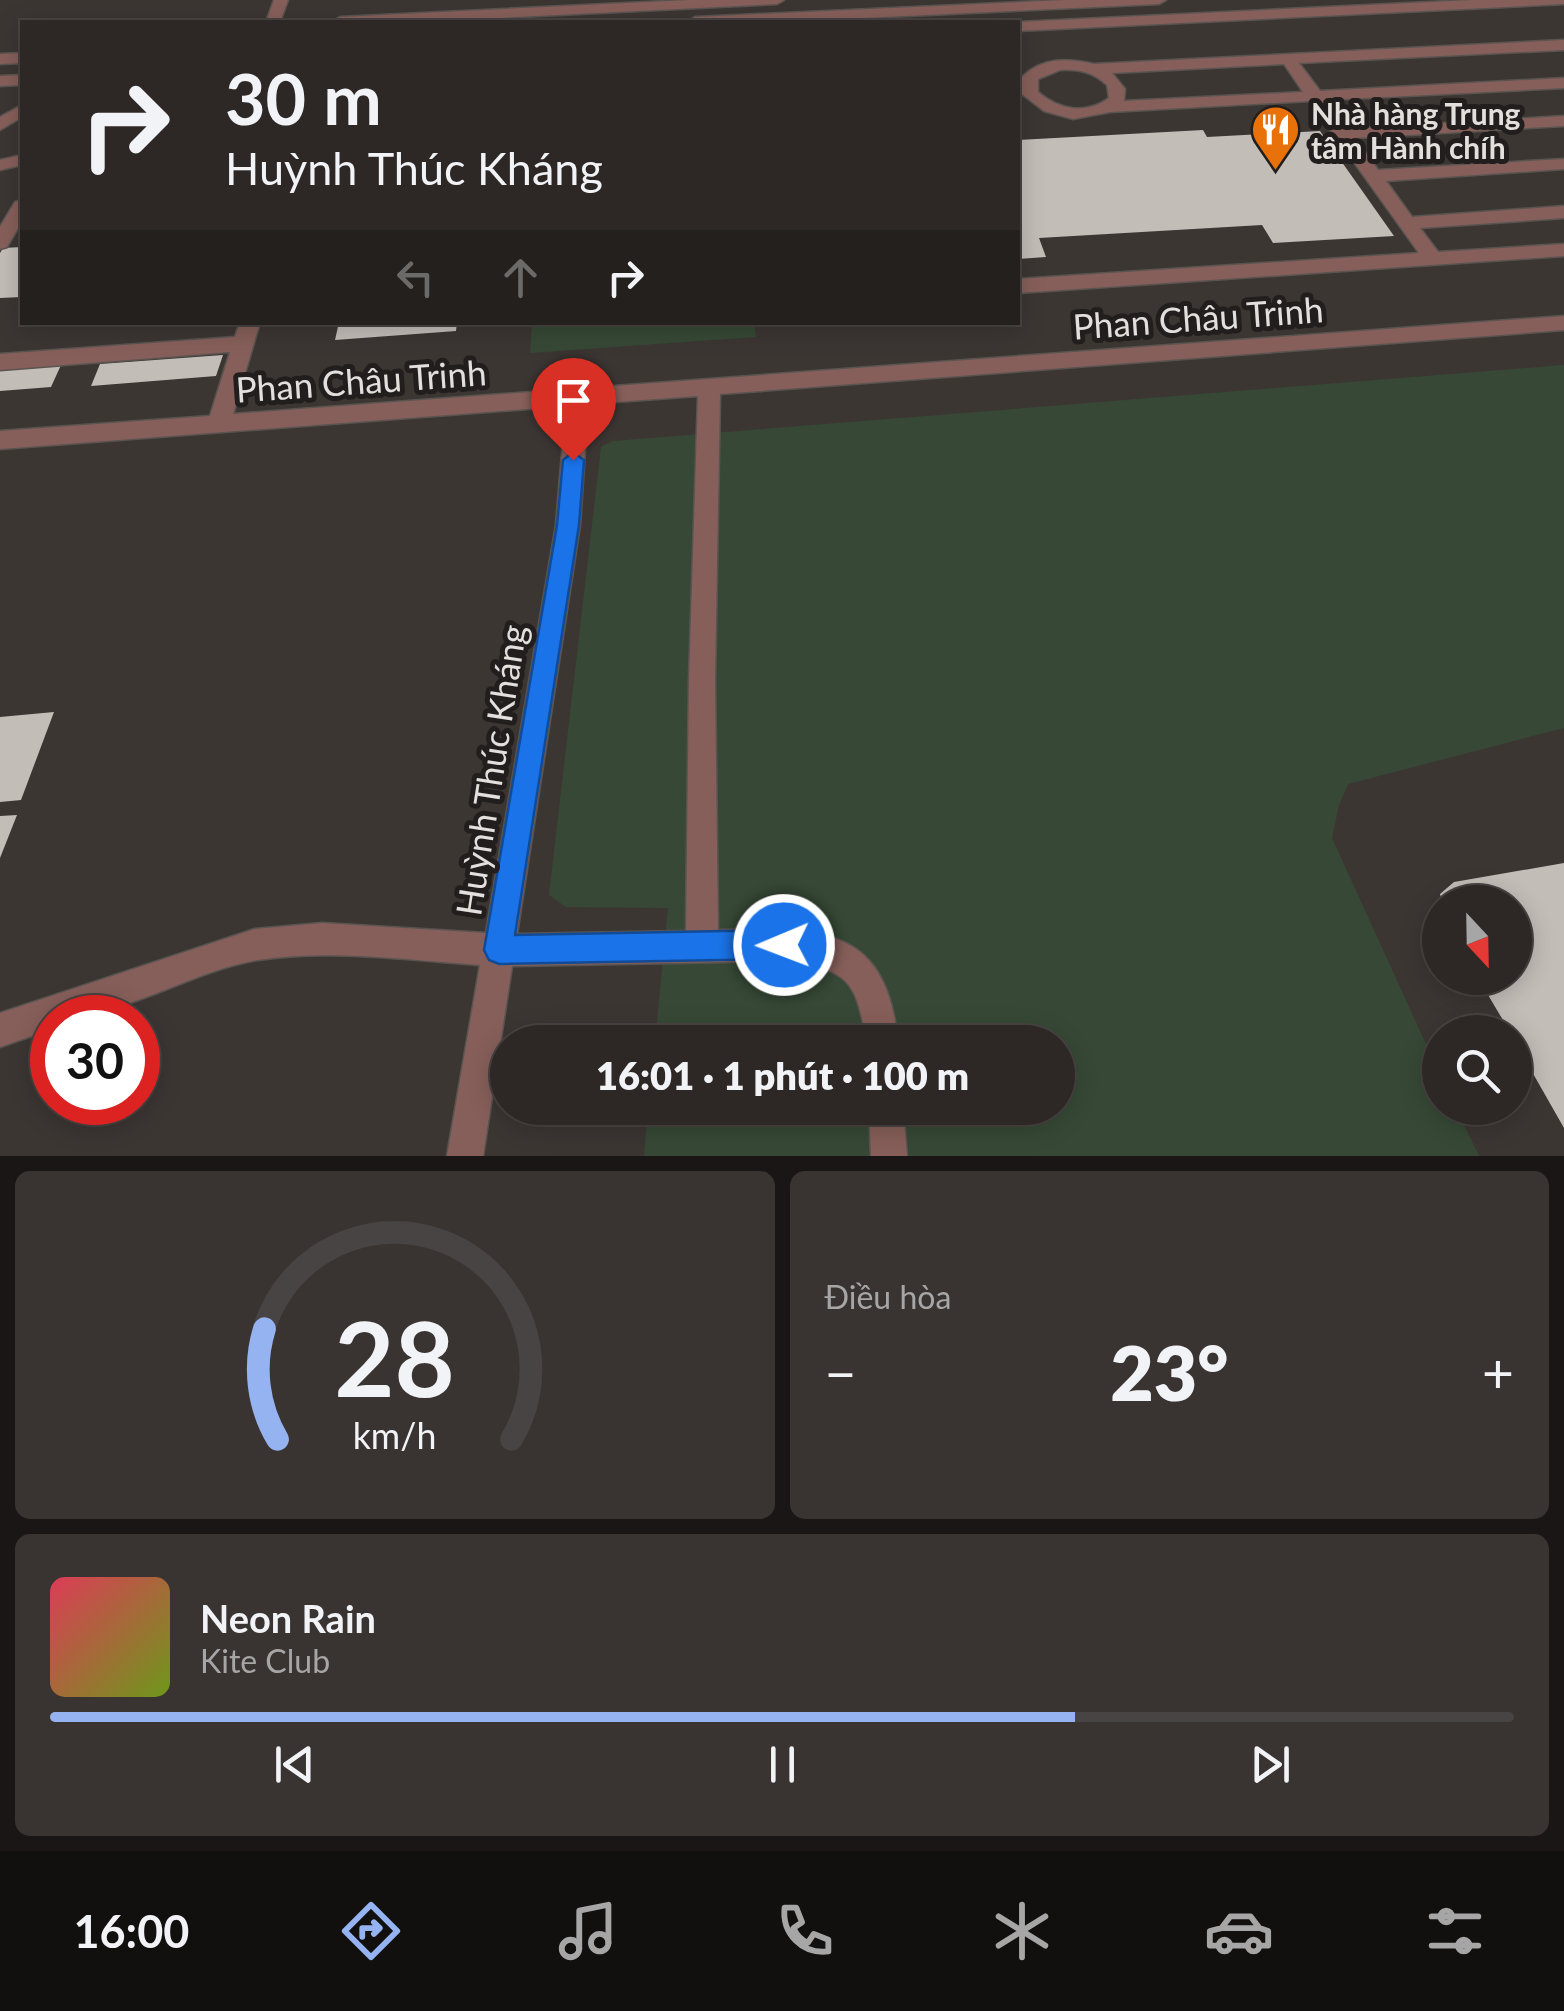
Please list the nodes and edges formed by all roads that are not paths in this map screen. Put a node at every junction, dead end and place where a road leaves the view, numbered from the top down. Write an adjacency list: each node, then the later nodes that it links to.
1 (777, 0): 5 (street)
2 (1159, 0): 4 (street)
3 (1562, 0): 7 (street)
4 (1024, 3): 6 (street); 7 (street)
5 (380, 20)
6 (730, 20)
7 (1025, 27)
8 (1564, 44): 9 (street)
9 (1288, 59): 10 (street); 13 (street)
10 (1094, 69): 11 (street); 14 (street)
11 (1026, 73): 15 (street)
12 (1564, 83): 13 (street)
13 (1315, 96): 14 (street); 18 (street)
14 (1109, 108): 15 (street)
15 (1050, 109): 16 (street)
16 (1020, 110)
17 (1564, 121): 18 (street)
18 (1343, 134): 20 (street)
19 (1564, 164): 20 (street)
20 (1373, 176): 23 (street)
21 (20, 209): 24 (street)
22 (1564, 212): 23 (street)
23 (1408, 223): 26 (street)
24 (0, 243)
25 (1564, 250): 26 (street)
26 (1434, 258): 27 (street)
27 (1020, 286)
28 (1564, 323): 31 (street, Phan Châu Trinh)
29 (246, 333): 30 (street); 33 (street)
30 (0, 362)
31 (708, 386): 32 (street, Phan Châu Trinh); 35 (street)
32 (578, 396): 33 (street, Phan Châu Trinh); 36 (street, Huỳnh Thúc Kháng)
33 (219, 423): 34 (street, Phan Châu Trinh)
34 (0, 440)
35 (702, 946): 36 (street); 37 (street)
36 (499, 950): 38 (street); 40 (street, Huỳnh Thúc Kháng)
37 (880, 1025)
38 (0, 1030)
39 (887, 1125): 41 (street)
40 (465, 1156)
41 (889, 1156)

